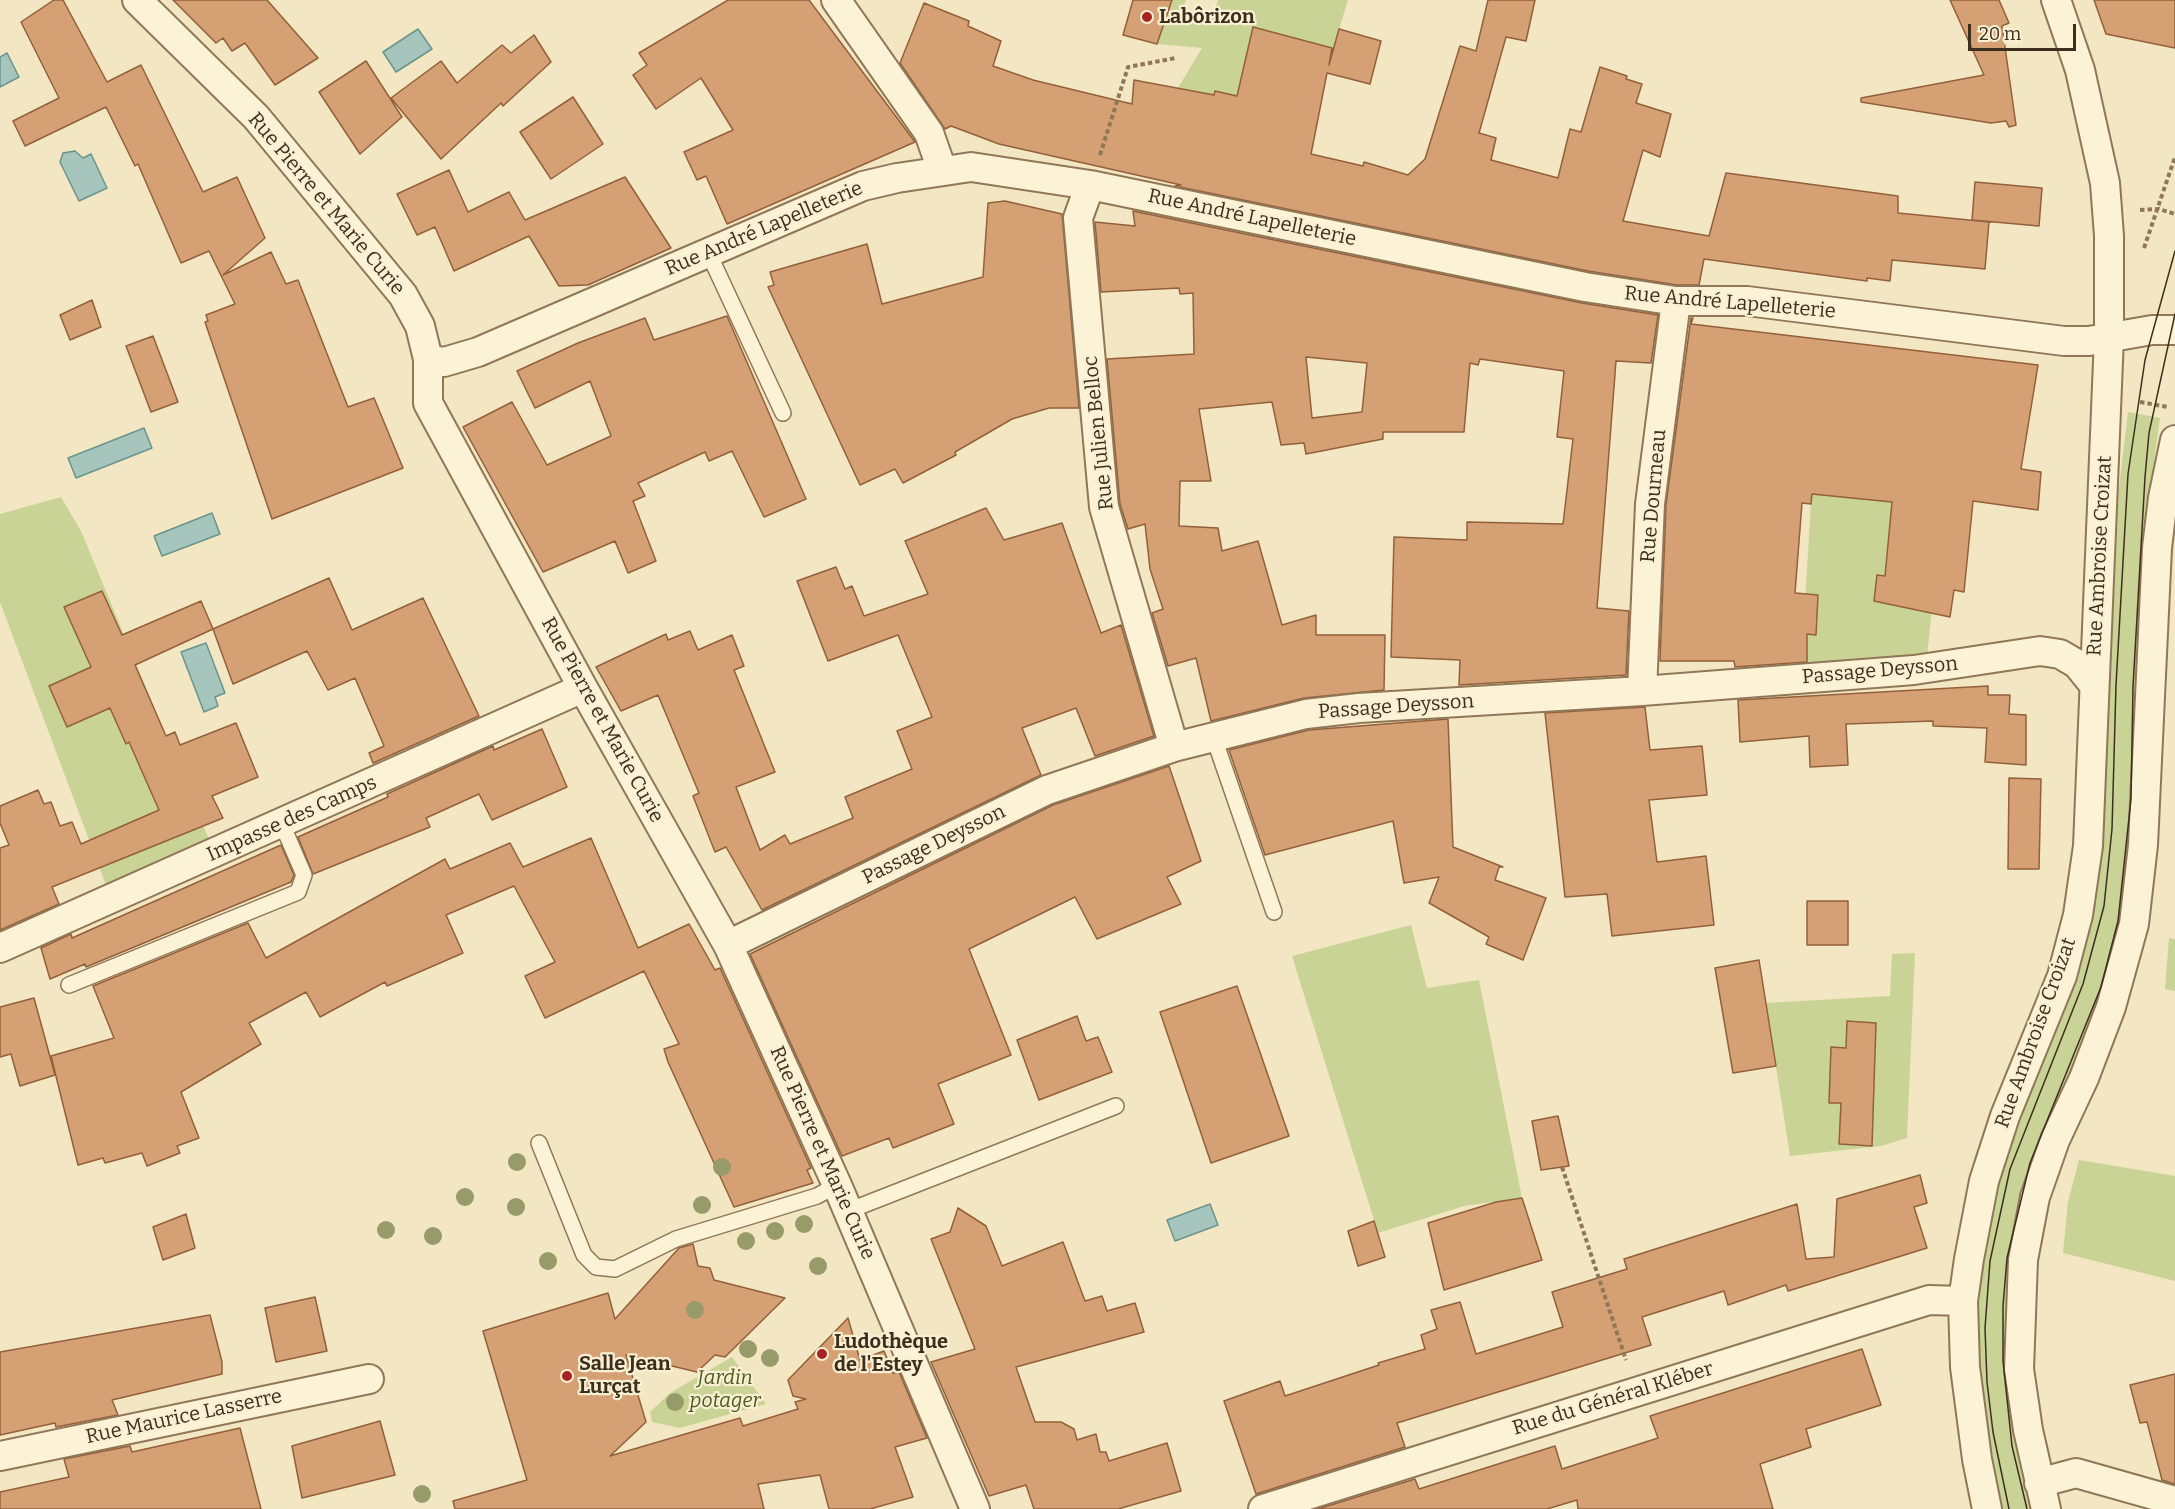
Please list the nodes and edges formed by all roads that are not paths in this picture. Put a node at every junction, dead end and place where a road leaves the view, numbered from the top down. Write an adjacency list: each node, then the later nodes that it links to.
1 (836, 0): 4 (street)
2 (2056, 0): 9 (street, Rue Ambroise Croizat)
3 (142, 2): 10 (street, Rue Pierre et Marie Curie)
4 (942, 170): 5 (street, Rue André Lapelleterie); 6 (street, Rue André Lapelleterie)
5 (1090, 185): 7 (street, Rue André Lapelleterie); 17 (street, Rue Julien Belloc)
6 (708, 252): 10 (street, Rue André Lapelleterie); 11 (lane)
7 (1676, 301): 9 (street, Rue André Lapelleterie); 15 (street, Rue Dourneau)
8 (2175, 330): 9 (street, Rue André Lapelleterie)
9 (2109, 338): 13 (street, Rue Ambroise Croizat)
10 (428, 358): 14 (street, Rue Pierre et Marie Curie)
11 (783, 413)
12 (2175, 440): 30 (street)
13 (2094, 685): 15 (street, Passage Deysson); 27 (street, Rue Ambroise Croizat)
14 (583, 688): 18 (street, Impasse des Camps); 20 (street, Rue Pierre et Marie Curie)
15 (1642, 691): 16 (street, Passage Deysson)
16 (1214, 738): 17 (street, Passage Deysson); 19 (lane)
17 (1174, 747): 20 (street, Passage Deysson)
18 (282, 824): 21 (street, Impasse des Camps); 22 (lane)
19 (1274, 912)
20 (729, 945): 25 (street, Rue Pierre et Marie Curie)
21 (0, 948)
22 (69, 985)
23 (1116, 1106): 26 (lane)
24 (539, 1143): 25 (lane)
25 (837, 1185): 26 (street, Rue Pierre et Marie Curie)
26 (848, 1211): 32 (street, Rue Pierre et Marie Curie)
27 (1963, 1301): 33 (street, Rue du Général Kléber); 34 (street, Rue Ambroise Croizat)
28 (369, 1379): 29 (street, Rue Maurice Lasserre)
29 (0, 1456)
30 (2043, 1496): 31 (street)
31 (2175, 1501)
32 (975, 1509)
33 (1263, 1509)
34 (1987, 1509)

